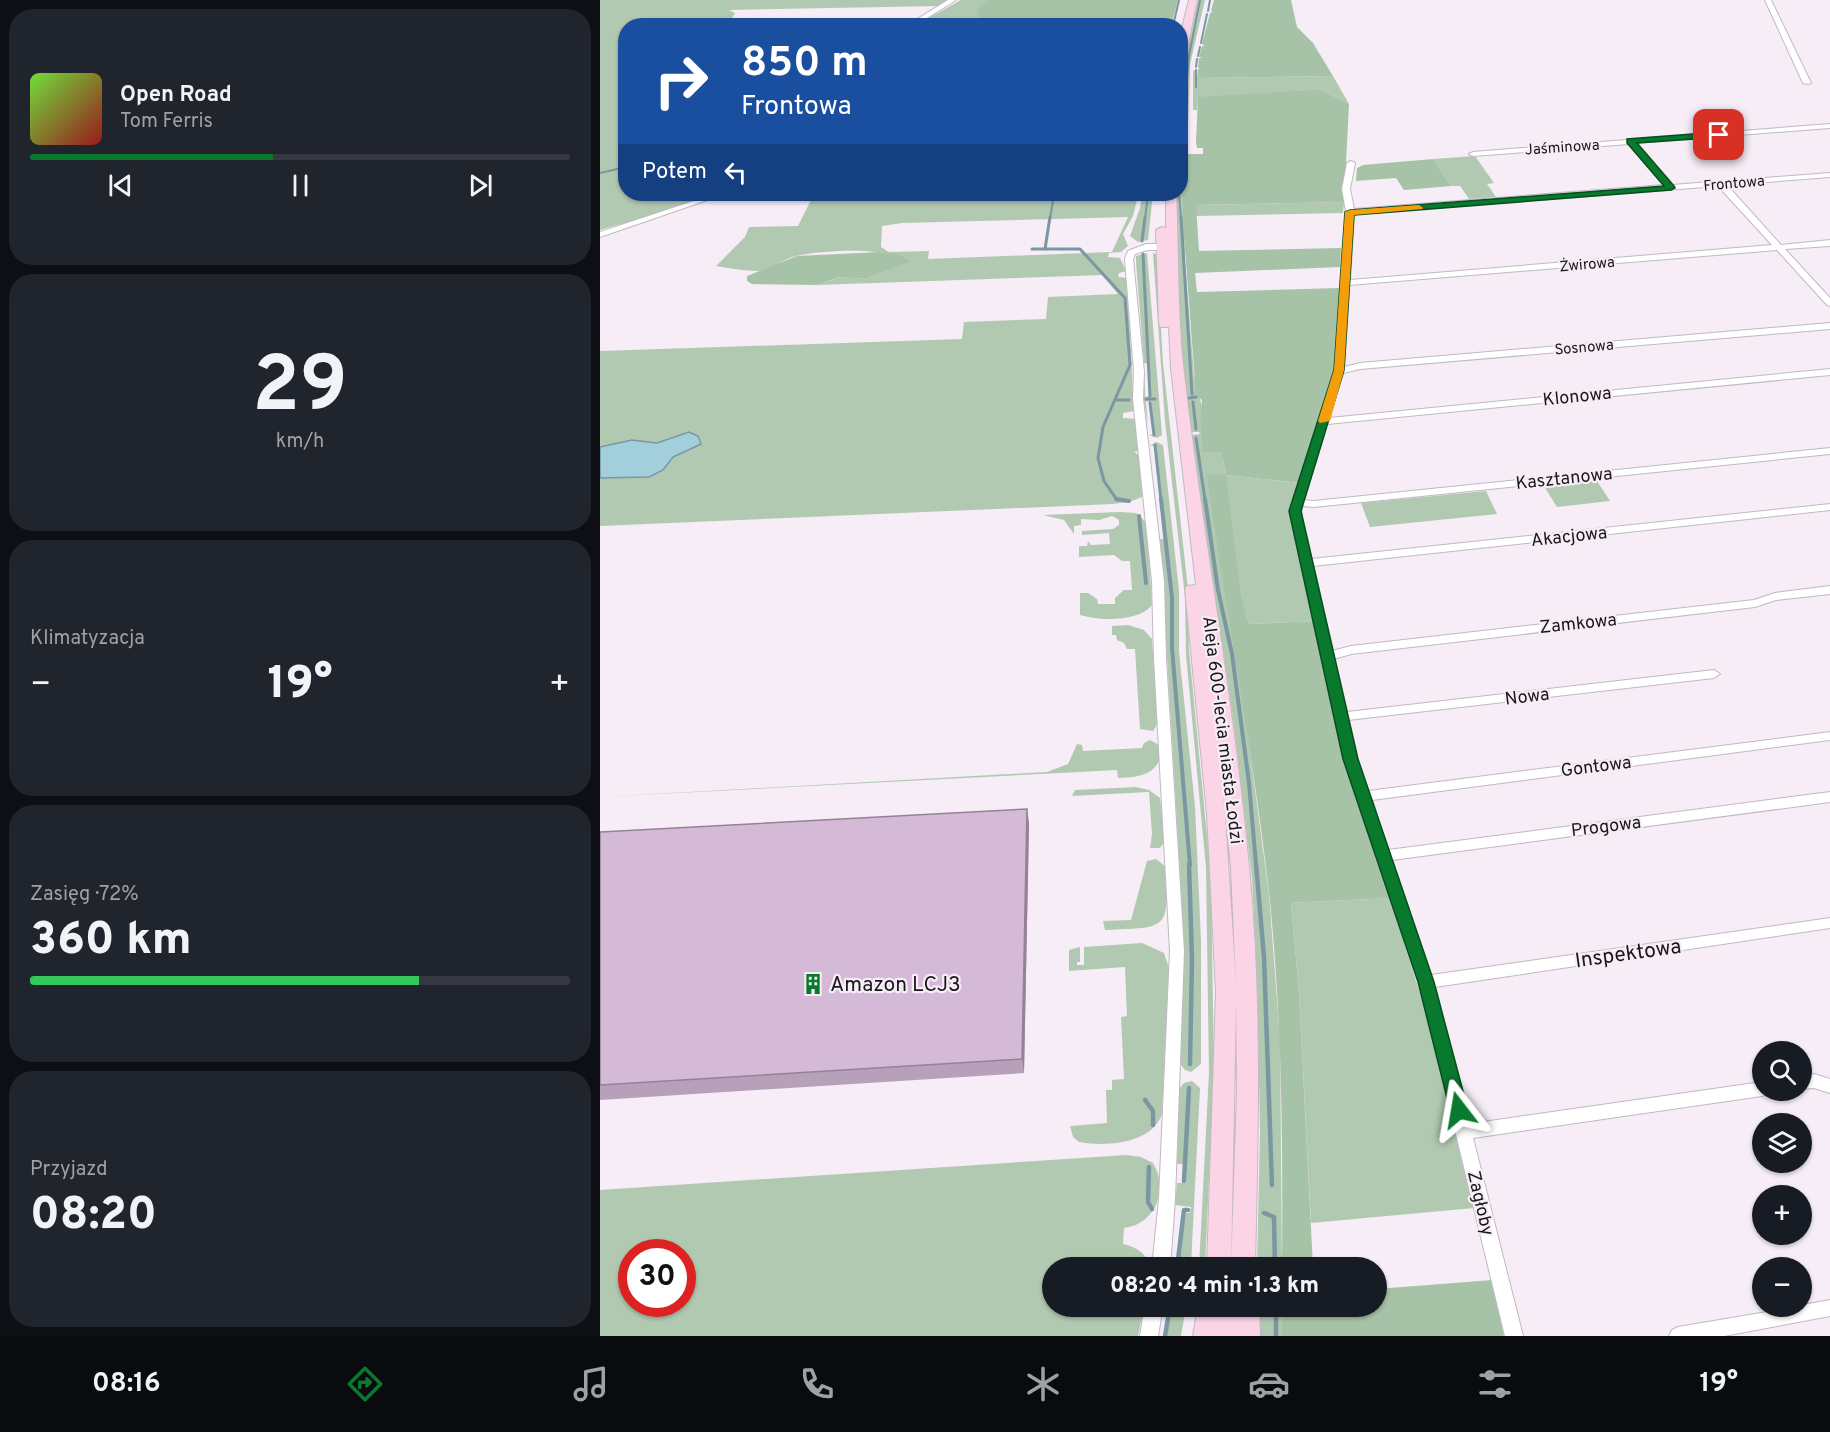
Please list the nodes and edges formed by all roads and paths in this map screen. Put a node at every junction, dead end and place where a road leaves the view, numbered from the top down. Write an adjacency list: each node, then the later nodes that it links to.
1 (953, 0): 4 (street)
2 (1193, 0): 5 (main road)
3 (1768, 0): 6 (street)
4 (923, 18)
5 (1188, 22)
6 (1807, 83)
7 (1830, 126): 8 (street, Jaśminowa)
8 (1630, 141): 9 (street, Jaśminowa); 13 (street)
9 (1473, 154)
10 (1351, 163): 17 (street, Zagłoby)
11 (1830, 175): 12 (street, Frontowa)
12 (1721, 184): 13 (street, Frontowa); 21 (street)
13 (1671, 188): 17 (street, Frontowa)
14 (700, 201): 18 (street)
15 (1164, 201): 20 (main road, Aleja 600-lecia miasta Łodzi)
16 (1170, 201): 20 (main road, Aleja 600-lecia miasta Łodzi)
17 (1350, 212): 22 (street, Zagłoby)
18 (600, 235)
19 (1830, 243): 21 (street, Żwirowa)
20 (1167, 247): 46 (street); 47 (main road, Aleja 600-lecia miasta Łodzi); 48 (main road, Aleja 600-lecia miasta Łodzi)
21 (1778, 247): 22 (street, Żwirowa); 23 (street)
22 (1345, 283): 25 (street, Zagłoby)
23 (1830, 303)
24 (1830, 326): 25 (street, Sosnowa)
25 (1339, 370): 27 (street, Zagłoby)
26 (1830, 372): 27 (street, Klonowa)
27 (1324, 421): 29 (street, Zagłoby)
28 (1830, 451): 29 (street, Kasztanowa)
29 (1298, 503): 31 (street, Zagłoby)
30 (1830, 507): 31 (street, Akacjowa)
31 (1307, 563): 33 (street, Zagłoby)
32 (1830, 591): 33 (street, Zamkowa)
33 (1326, 657): 35 (street, Zagłoby)
34 (1714, 674): 35 (street, Nowa)
35 (1340, 717): 37 (street, Zagłoby)
36 (1830, 736): 37 (street, Gontowa)
37 (1362, 797): 39 (street, Zagłoby)
38 (1830, 797): 39 (street, Progowa)
39 (1382, 856): 41 (street, Zagłoby)
40 (1830, 923): 41 (street, Inspektowa)
41 (1426, 982): 45 (street, Zagłoby)
42 (1812, 1081): 43 (street)
43 (1830, 1086)
44 (1752, 1090): 45 (street)
45 (1465, 1132): 60 (street, Zagłoby)
46 (1162, 1257)
47 (1219, 1257)
48 (1244, 1257)
49 (1830, 1308): 61 (street)
50 (1152, 1317): 55 (street)
51 (1208, 1317): 56 (main road)
52 (1218, 1317): 57 (main road)
53 (1238, 1317): 58 (main road)
54 (1247, 1317): 59 (main road)
55 (1149, 1336)
56 (1205, 1336)
57 (1217, 1336)
58 (1236, 1336)
59 (1248, 1336)
60 (1514, 1336)
61 (1678, 1336)

